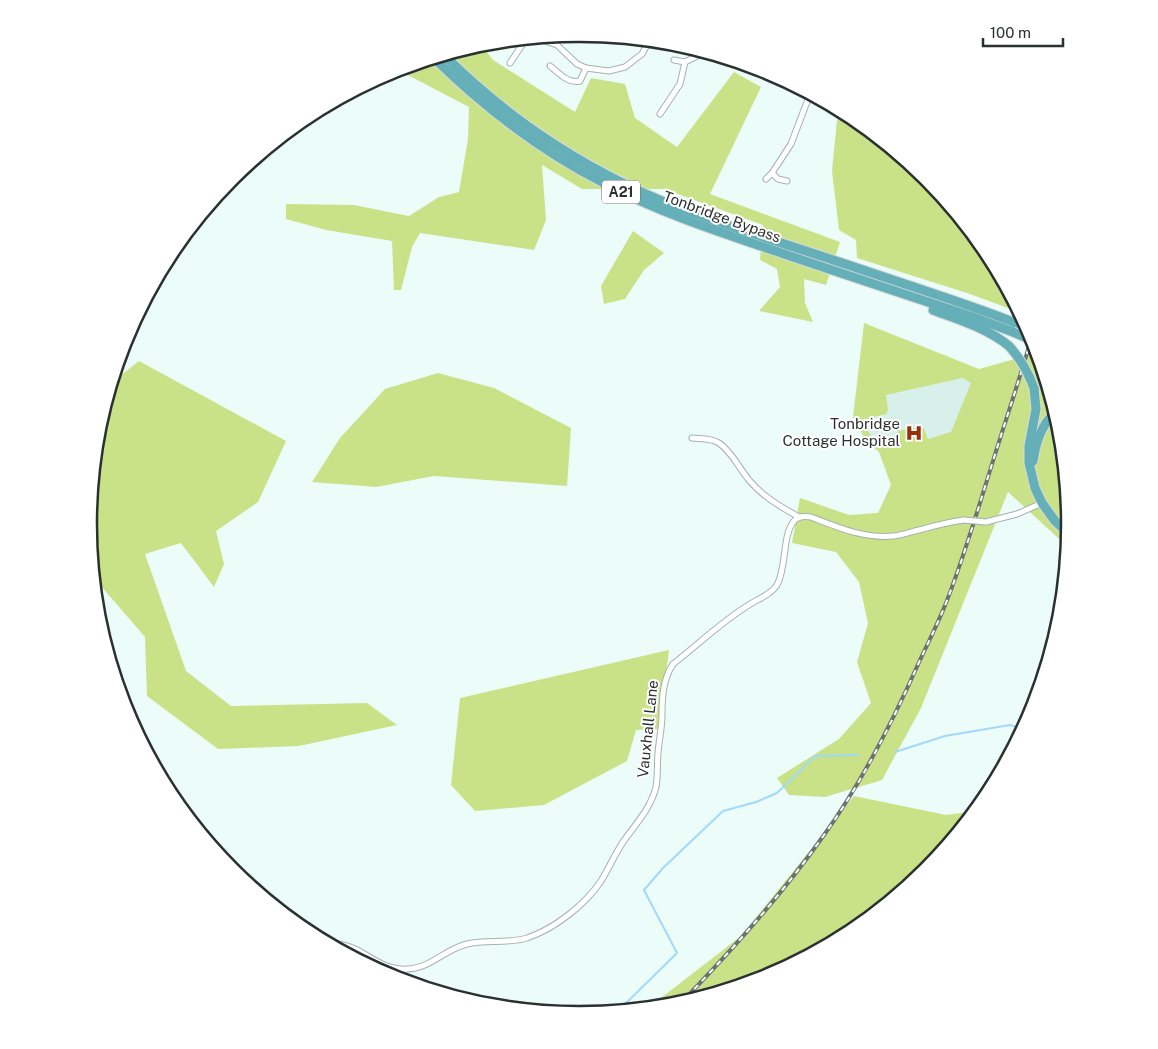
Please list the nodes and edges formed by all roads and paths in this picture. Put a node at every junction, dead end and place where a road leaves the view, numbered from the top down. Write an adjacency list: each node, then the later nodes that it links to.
1 (553, 44): 11 (street)
2 (521, 46): 9 (street)
3 (645, 48): 11 (street)
4 (695, 57): 7 (street)
5 (450, 60): 18 (highway, Tonbridge Bypass / A21)
6 (674, 60): 7 (street)
7 (685, 62): 13 (street)
8 (440, 63): 17 (highway, Tonbridge Bypass / A21)
9 (510, 64)
10 (550, 66): 11 (street)
11 (586, 68)
12 (808, 100): 14 (street)
13 (660, 114)
14 (772, 173): 15 (street); 16 (street)
15 (766, 180)
16 (787, 181)
17 (850, 276): 19 (highway, Tonbridge Bypass / A21, bridge); 22 (highway, bridge)
18 (1017, 323)
19 (1022, 336)
20 (1049, 418): 22 (highway)
21 (692, 438): 24 (street)
22 (1032, 473): 23 (highway)
23 (1042, 503): 24 (street, bridge); 25 (highway)
24 (799, 517): 26 (street, Vauxhall Lane)
25 (1061, 526)
26 (344, 945)

